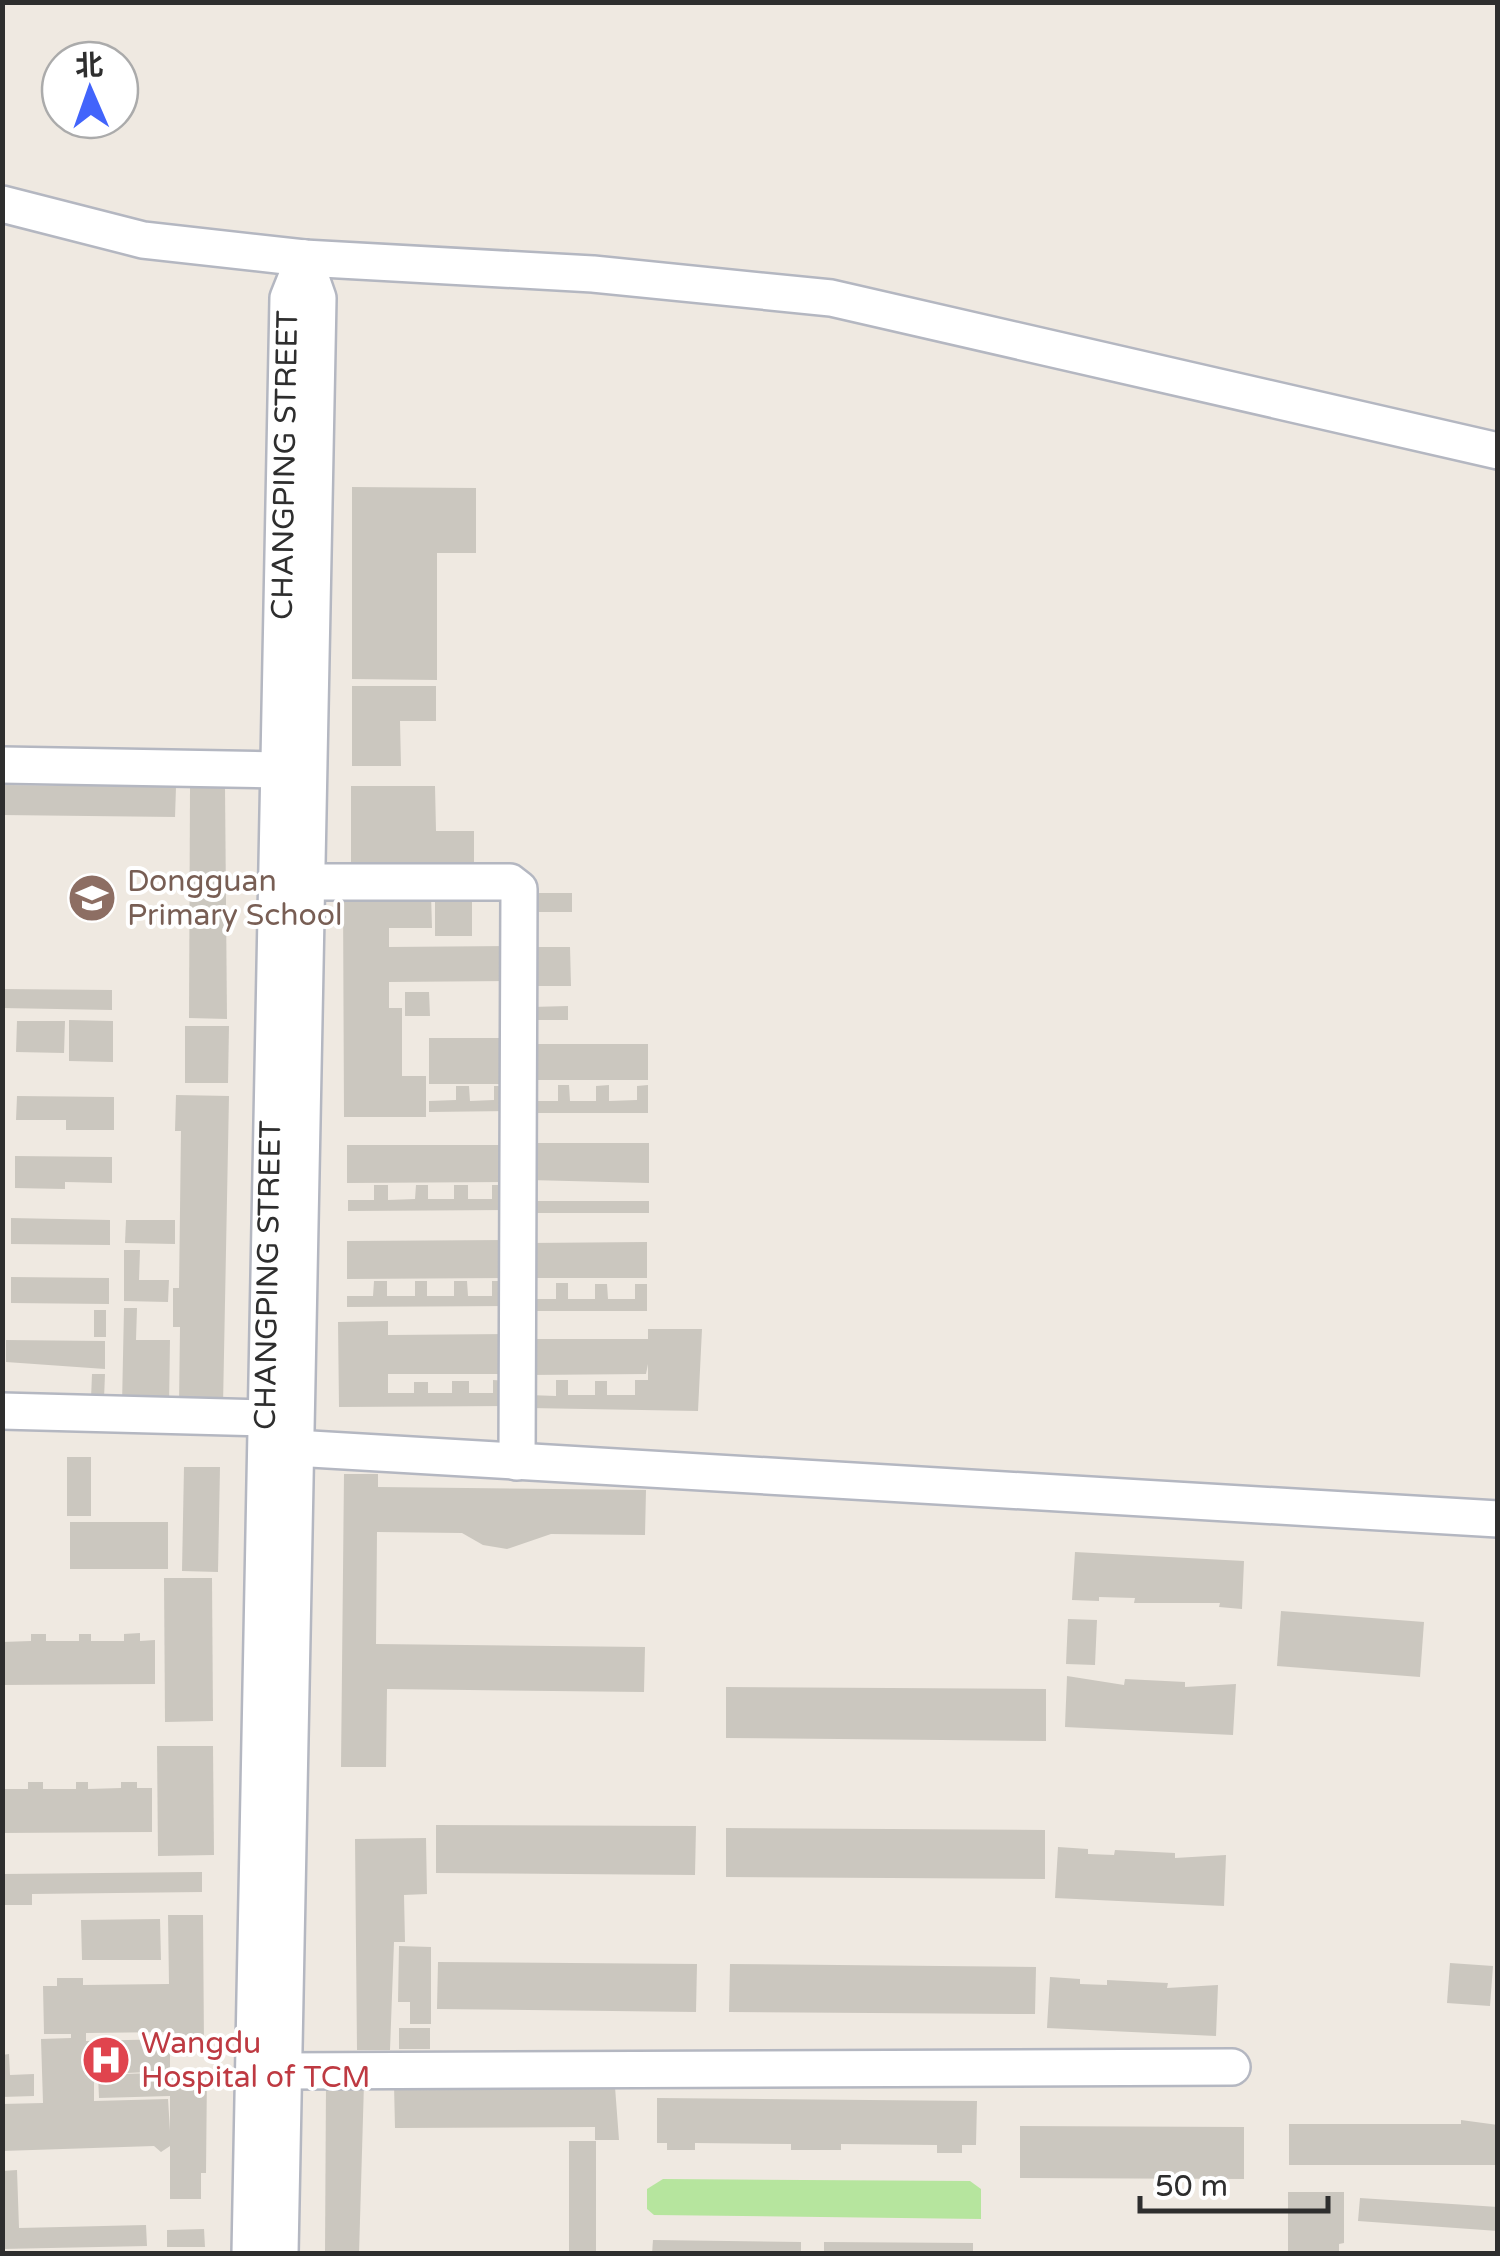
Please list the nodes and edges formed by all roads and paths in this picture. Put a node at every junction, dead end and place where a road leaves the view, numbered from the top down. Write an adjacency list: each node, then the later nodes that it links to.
1 (2, 204): 2 (street)
2 (304, 258): 3 (street); 5 (street, CHANGPING STREET); 6 (street, CHANGPING STREET)
3 (1498, 451)
4 (2, 765): 5 (street)
5 (278, 770): 8 (street, CHANGPING STREET)
6 (306, 882): 9 (street, CHANGPING STREET); 10 (street)
7 (2, 1411): 8 (street)
8 (265, 1418): 14 (street, CHANGPING STREET)
9 (294, 1448): 10 (street); 13 (street, CHANGPING STREET)
10 (517, 1462): 11 (street)
11 (1498, 1520)
12 (1232, 2067): 13 (street)
13 (282, 2071): 15 (street, CHANGPING STREET)
14 (250, 2254)
15 (280, 2254)

